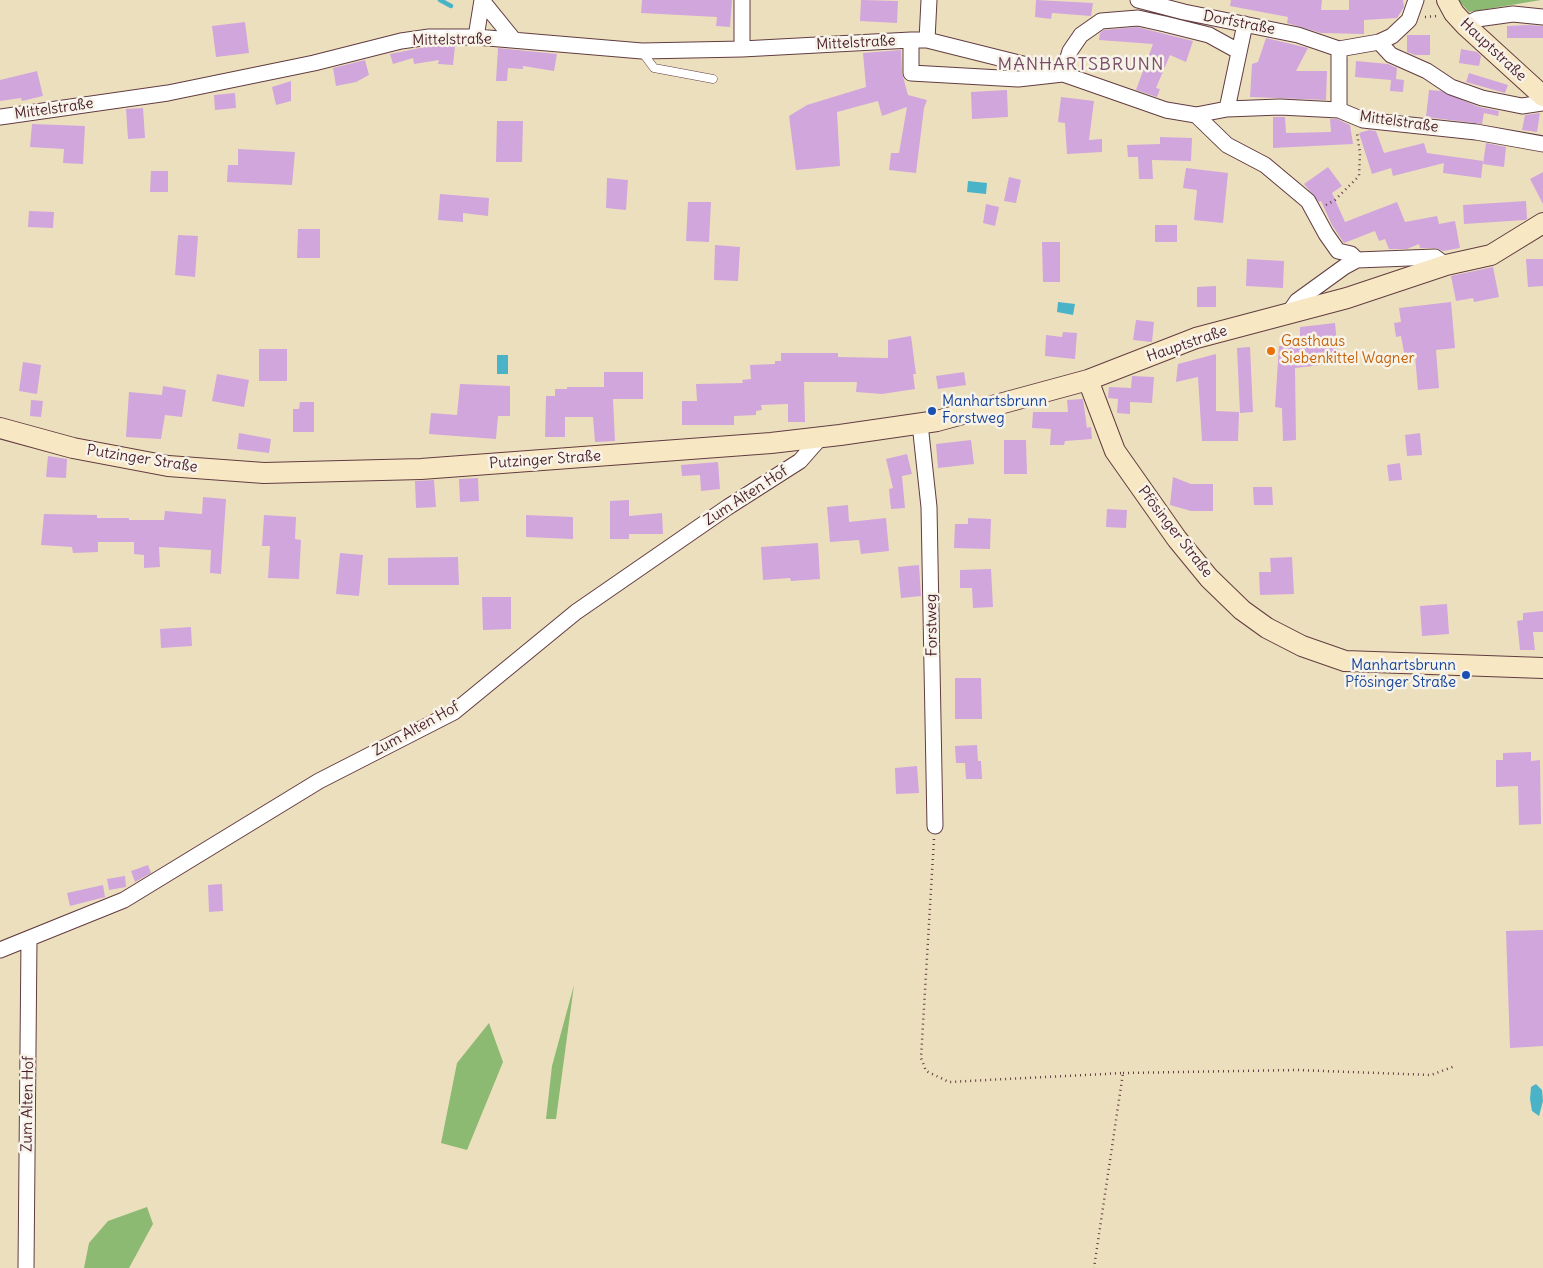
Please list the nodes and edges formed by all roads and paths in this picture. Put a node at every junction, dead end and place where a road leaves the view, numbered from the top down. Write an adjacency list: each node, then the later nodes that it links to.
1 (742, 0): 15 (street)
2 (929, 0): 13 (street)
3 (1138, 0): 9 (street, Dorfstraße)
4 (1416, 0): 8 (street, Dorfstraße)
5 (483, 1): 10 (street); 11 (street)
6 (1455, 13): 7 (street); 8 (path); 21 (street, Hauptstraße)
7 (1543, 17)
8 (1409, 20): 14 (street, Dorfstraße)
9 (1245, 24): 16 (street, Dorfstraße); 18 (street)
10 (476, 37): 11 (street, Mittelstraße); 27 (street, Mittelstraße)
11 (514, 40): 17 (street, Mittelstraße)
12 (910, 40): 13 (street, Mittelstraße); 15 (street, Mittelstraße); 19 (street, Mittelstraße)
13 (927, 40): 19 (street, Mittelstraße)
14 (1379, 42): 16 (street, Dorfstraße); 22 (street)
15 (742, 49): 17 (street, Mittelstraße)
16 (1339, 49): 24 (street)
17 (642, 51): 20 (lane)
18 (1238, 51): 19 (street, Dorfstraße); 23 (street)
19 (1063, 74): 25 (street, Mittelstraße)
20 (713, 79)
21 (1543, 96)
22 (1543, 103)
23 (1226, 109): 24 (street, Mittelstraße); 25 (street, Mittelstraße)
24 (1339, 110): 26 (street, Mittelstraße)
25 (1196, 115): 29 (street)
26 (1354, 116): 28 (street, Mittelstraße); 29 (path)
27 (0, 117)
28 (1543, 144)
29 (1314, 212): 31 (street)
30 (1543, 223): 32 (street, Hauptstraße)
31 (1357, 260): 32 (street); 33 (street)
32 (1446, 265): 33 (street, Hauptstraße)
33 (1288, 314): 34 (street, Hauptstraße)
34 (1088, 380): 35 (street, Putzinger Straße); 38 (street, Pfösinger Straße)
35 (920, 424): 37 (street, Putzinger Straße); 39 (street, Forstweg)
36 (0, 428): 37 (street, Putzinger Straße)
37 (820, 437): 40 (street, Zum Alten Hof)
38 (1543, 668)
39 (935, 826): 43 (path)
40 (29, 939): 41 (street, Zum Alten Hof); 44 (street, Zum Alten Hof)
41 (0, 950)
42 (1455, 1066): 43 (path)
43 (1123, 1073): 45 (path)
44 (26, 1268)
45 (1094, 1268)

